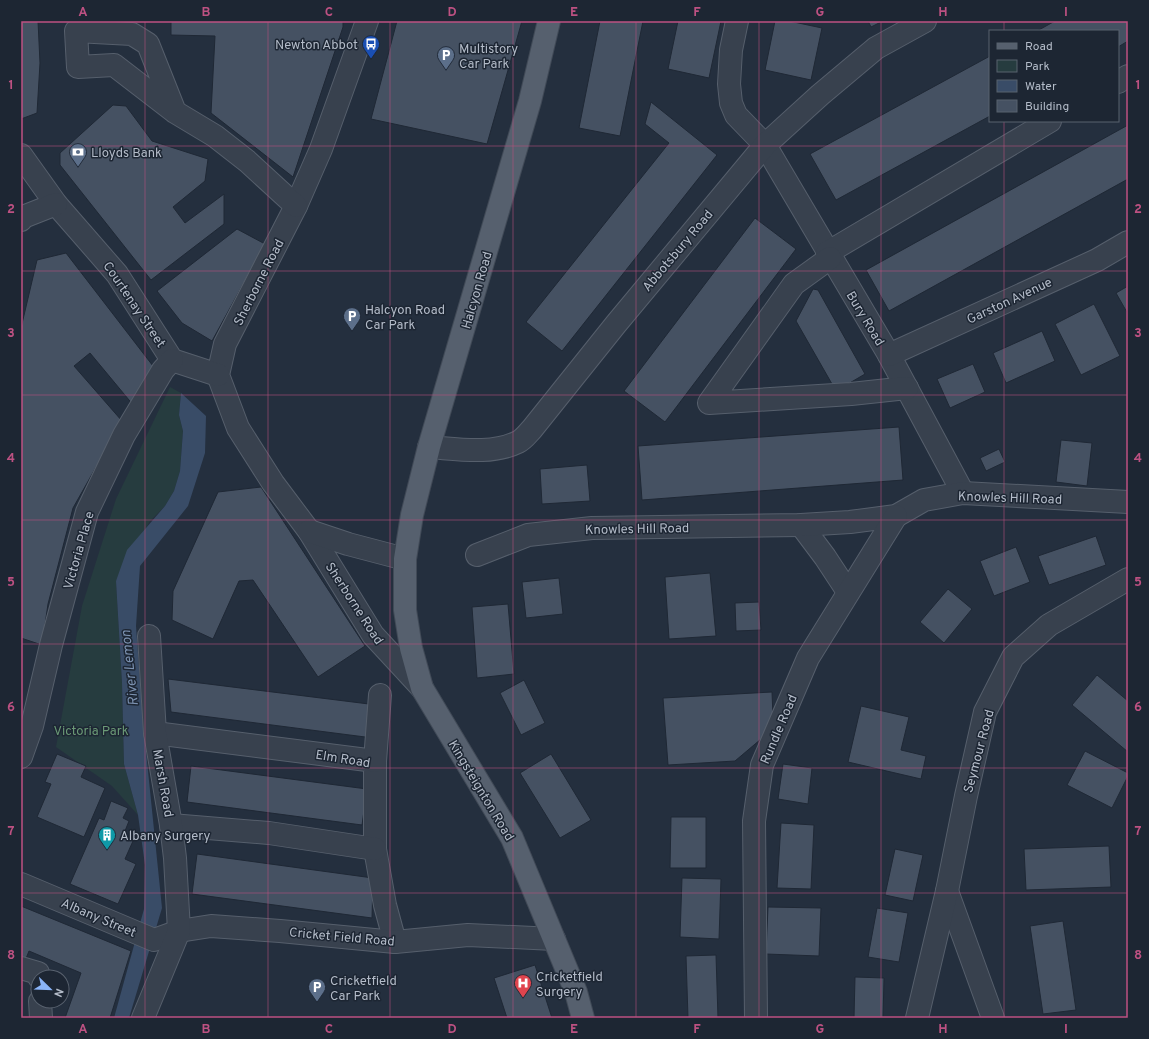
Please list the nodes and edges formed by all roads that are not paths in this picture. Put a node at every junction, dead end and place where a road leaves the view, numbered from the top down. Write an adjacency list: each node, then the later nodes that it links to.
1 (367, 21): 12 (street, Sherborne Road)
2 (549, 21): 20 (main road, Halcyon Road)
3 (737, 21): 9 (street, Bury Road)
4 (925, 21): 9 (street, Abbotsbury Road)
5 (1128, 76): 6 (street)
6 (1119, 81)
7 (175, 112): 7 (street); 12 (street)
8 (1048, 122): 15 (street)
9 (765, 145): 15 (street, Bury Road); 20 (street, Abbotsbury Road)
10 (21, 155): 11 (street, Courtenay Street)
11 (56, 204): 13 (street); 17 (street, Courtenay Street)
12 (296, 206): 18 (street, Sherborne Road)
13 (21, 220)
14 (1128, 242): 16 (street, Garston Avenue)
15 (829, 255): 16 (street, Bury Road); 19 (street)
16 (889, 355): 19 (street, Bury Road)
17 (172, 360): 18 (street, Courtenay Street); 34 (street, Victoria Place)
18 (218, 375): 25 (street, Sherborne Road)
19 (906, 388): 21 (street, Bury Road)
20 (429, 448): 27 (main road, Halcyon Road)
21 (963, 494): 22 (street, Knowles Hill Road); 23 (street, Knowles Hill Road)
22 (1128, 502)
23 (896, 516): 24 (street, Knowles Hill Road); 29 (street, Rundle Road)
24 (801, 525): 26 (street, Knowles Hill Road); 29 (street)
25 (309, 531): 27 (street, Sherborne Road); 31 (street, Sherborne Road)
26 (477, 555)
27 (406, 559): 31 (main road, Kingsteignton Road)
28 (1128, 579): 39 (street, Seymour Road)
29 (848, 592): 45 (street, Rundle Road)
30 (150, 636): 33 (street, Marsh Road)
31 (422, 688): 41 (main road, Kingsteignton Road)
32 (380, 695): 35 (street)
33 (155, 733): 35 (street, Elm Road); 36 (street, Marsh Road)
34 (21, 757)
35 (375, 761): 37 (street, Elm Road)
36 (172, 825): 37 (street); 40 (street, Marsh Road)
37 (375, 849): 42 (street, Elm Road)
38 (21, 884): 40 (street, Albany Street)
39 (947, 891): 46 (street, Seymour Road); 47 (street)
40 (179, 931): 42 (street, Cricket Field Road); 43 (street, Marsh Road)
41 (554, 939): 42 (street, Cricket Field Road); 44 (main road, Kingsteignton Road)
42 (395, 942)
43 (143, 1018)
44 (583, 1018)
45 (756, 1018)
46 (917, 1018)
47 (992, 1018)

